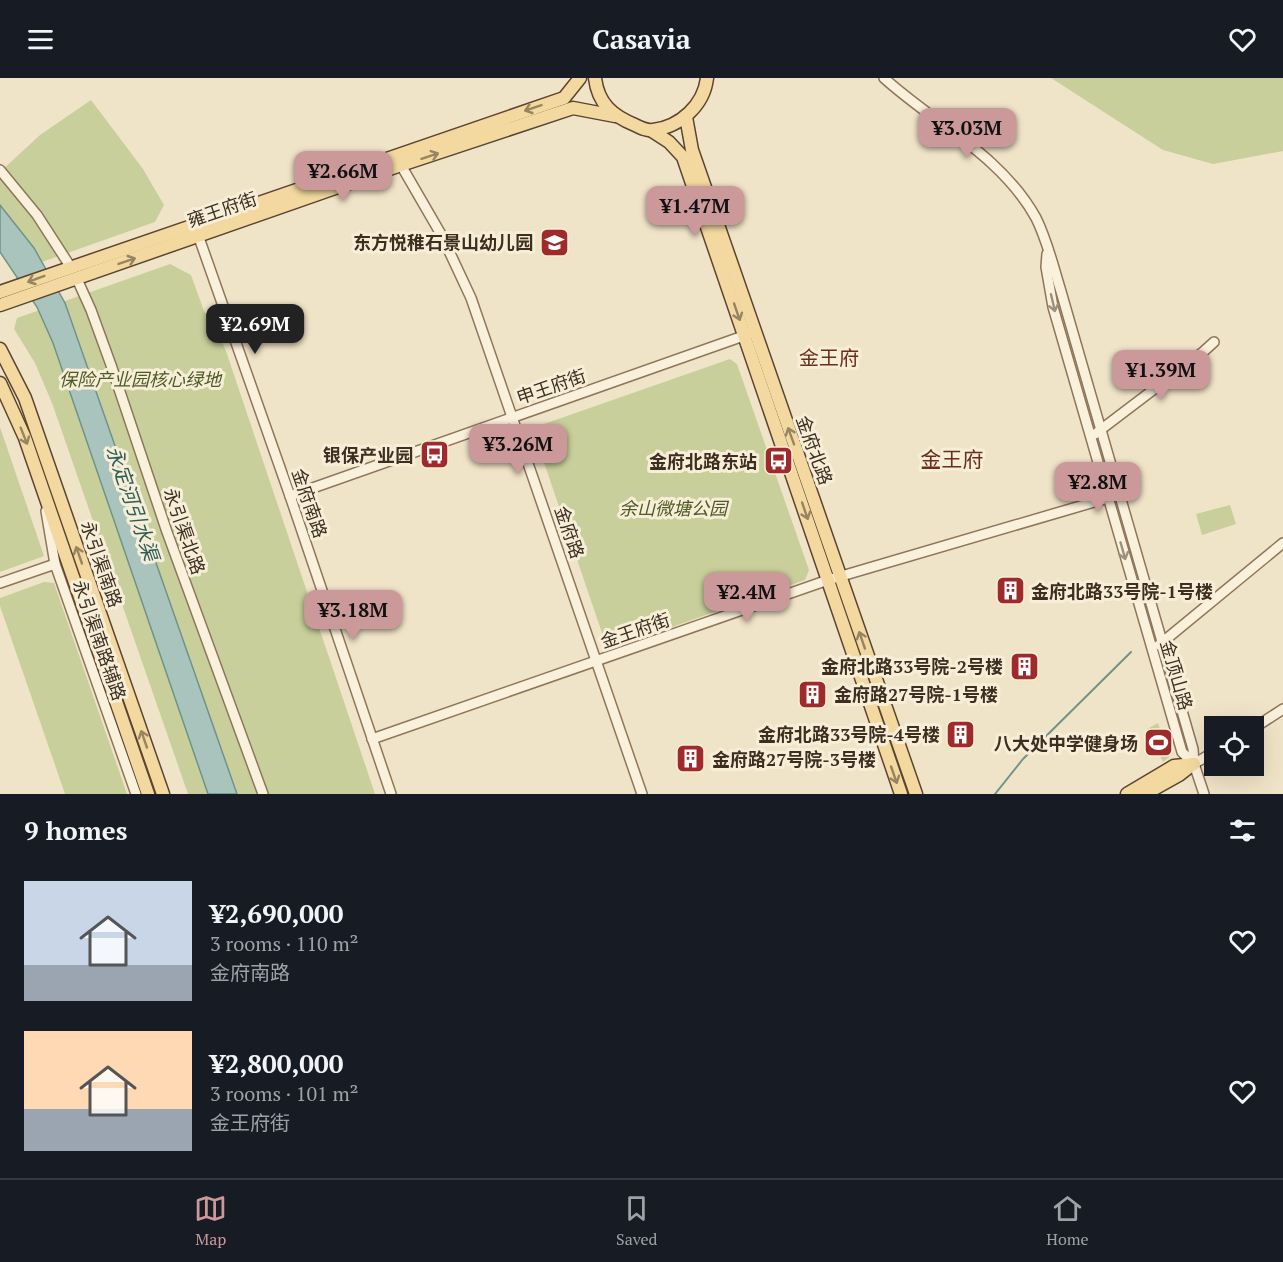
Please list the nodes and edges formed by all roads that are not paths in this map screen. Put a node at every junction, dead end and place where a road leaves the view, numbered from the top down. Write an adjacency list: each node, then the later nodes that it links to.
1 (580, 78): 8 (main road, 雍王府街, one-way to 8)
2 (595, 78): 5 (main road)
3 (707, 78): 6 (main road)
4 (884, 78): 12 (street, 金顶山路)
5 (615, 117): 7 (main road, 雍王府街); 8 (main road, 雍王府街, one-way to 5)
6 (686, 117): 7 (main road); 16 (main road, 金府北路)
7 (652, 131): 16 (main road, 金府北路, one-way to 16)
8 (398, 160): 10 (main road, 雍王府街); 11 (main road, 雍王府街); 20 (street, 金府路)
9 (0, 170): 13 (street)
10 (194, 224): 11 (street, 金府南路); 13 (main road, 雍王府街)
11 (199, 236): 14 (main road, 雍王府街, one-way to 11); 25 (street, 金府南路)
12 (1047, 245): 21 (street, 金顶山路); 22 (street, 金顶山路, one-way to 22)
13 (68, 267): 15 (main road, 雍王府街, one-way to 15)
14 (74, 280): 15 (main road, 雍王府街); 42 (street, 永引渠北路)
15 (6, 297)
16 (750, 334): 20 (street, 申王府街); 29 (main road, 金府北路)
17 (1214, 342): 21 (street)
18 (0, 349): 41 (main road, 永引渠南路, one-way to 18)
19 (0, 383): 23 (main road, 永引渠南路, one-way to 23)
20 (513, 418): 25 (street, 申王府街); 33 (street, 金府路)
21 (1100, 431): 22 (street); 24 (street, 金顶山路)
22 (1091, 436): 26 (street, 金顶山路)
23 (45, 494): 28 (street, 永引渠南路辅路); 40 (main road, 永引渠南路)
24 (1118, 495): 26 (street, 金王府街); 31 (street, 金顶山路)
25 (290, 496): 36 (street, 金府南路)
26 (1108, 498): 29 (street, 金王府街); 32 (street, 金顶山路, one-way to 32)
27 (1283, 543): 31 (street)
28 (55, 564): 30 (street); 39 (street, 永引渠南路辅路)
29 (834, 579): 33 (street, 金王府街); 45 (main road, 金府北路, one-way to 45); 46 (main road, 金府北路, one-way to 29)
30 (0, 583)
31 (1162, 643): 32 (street); 38 (street, 金顶山路)
32 (1152, 648): 38 (street, 金顶山路)
33 (597, 661): 36 (street, 金王府街); 44 (street, 金府路)
34 (1283, 710): 35 (street)
35 (1264, 722)
36 (372, 739): 43 (street, 金府南路)
37 (1204, 758): 38 (street)
38 (1194, 764): 47 (main road); 48 (main road); 49 (street)
39 (136, 794)
40 (148, 794)
41 (163, 794)
42 (263, 794)
43 (391, 794)
44 (642, 794)
45 (901, 794)
46 (916, 794)
47 (1126, 794)
48 (1145, 794)
49 (1204, 794)

